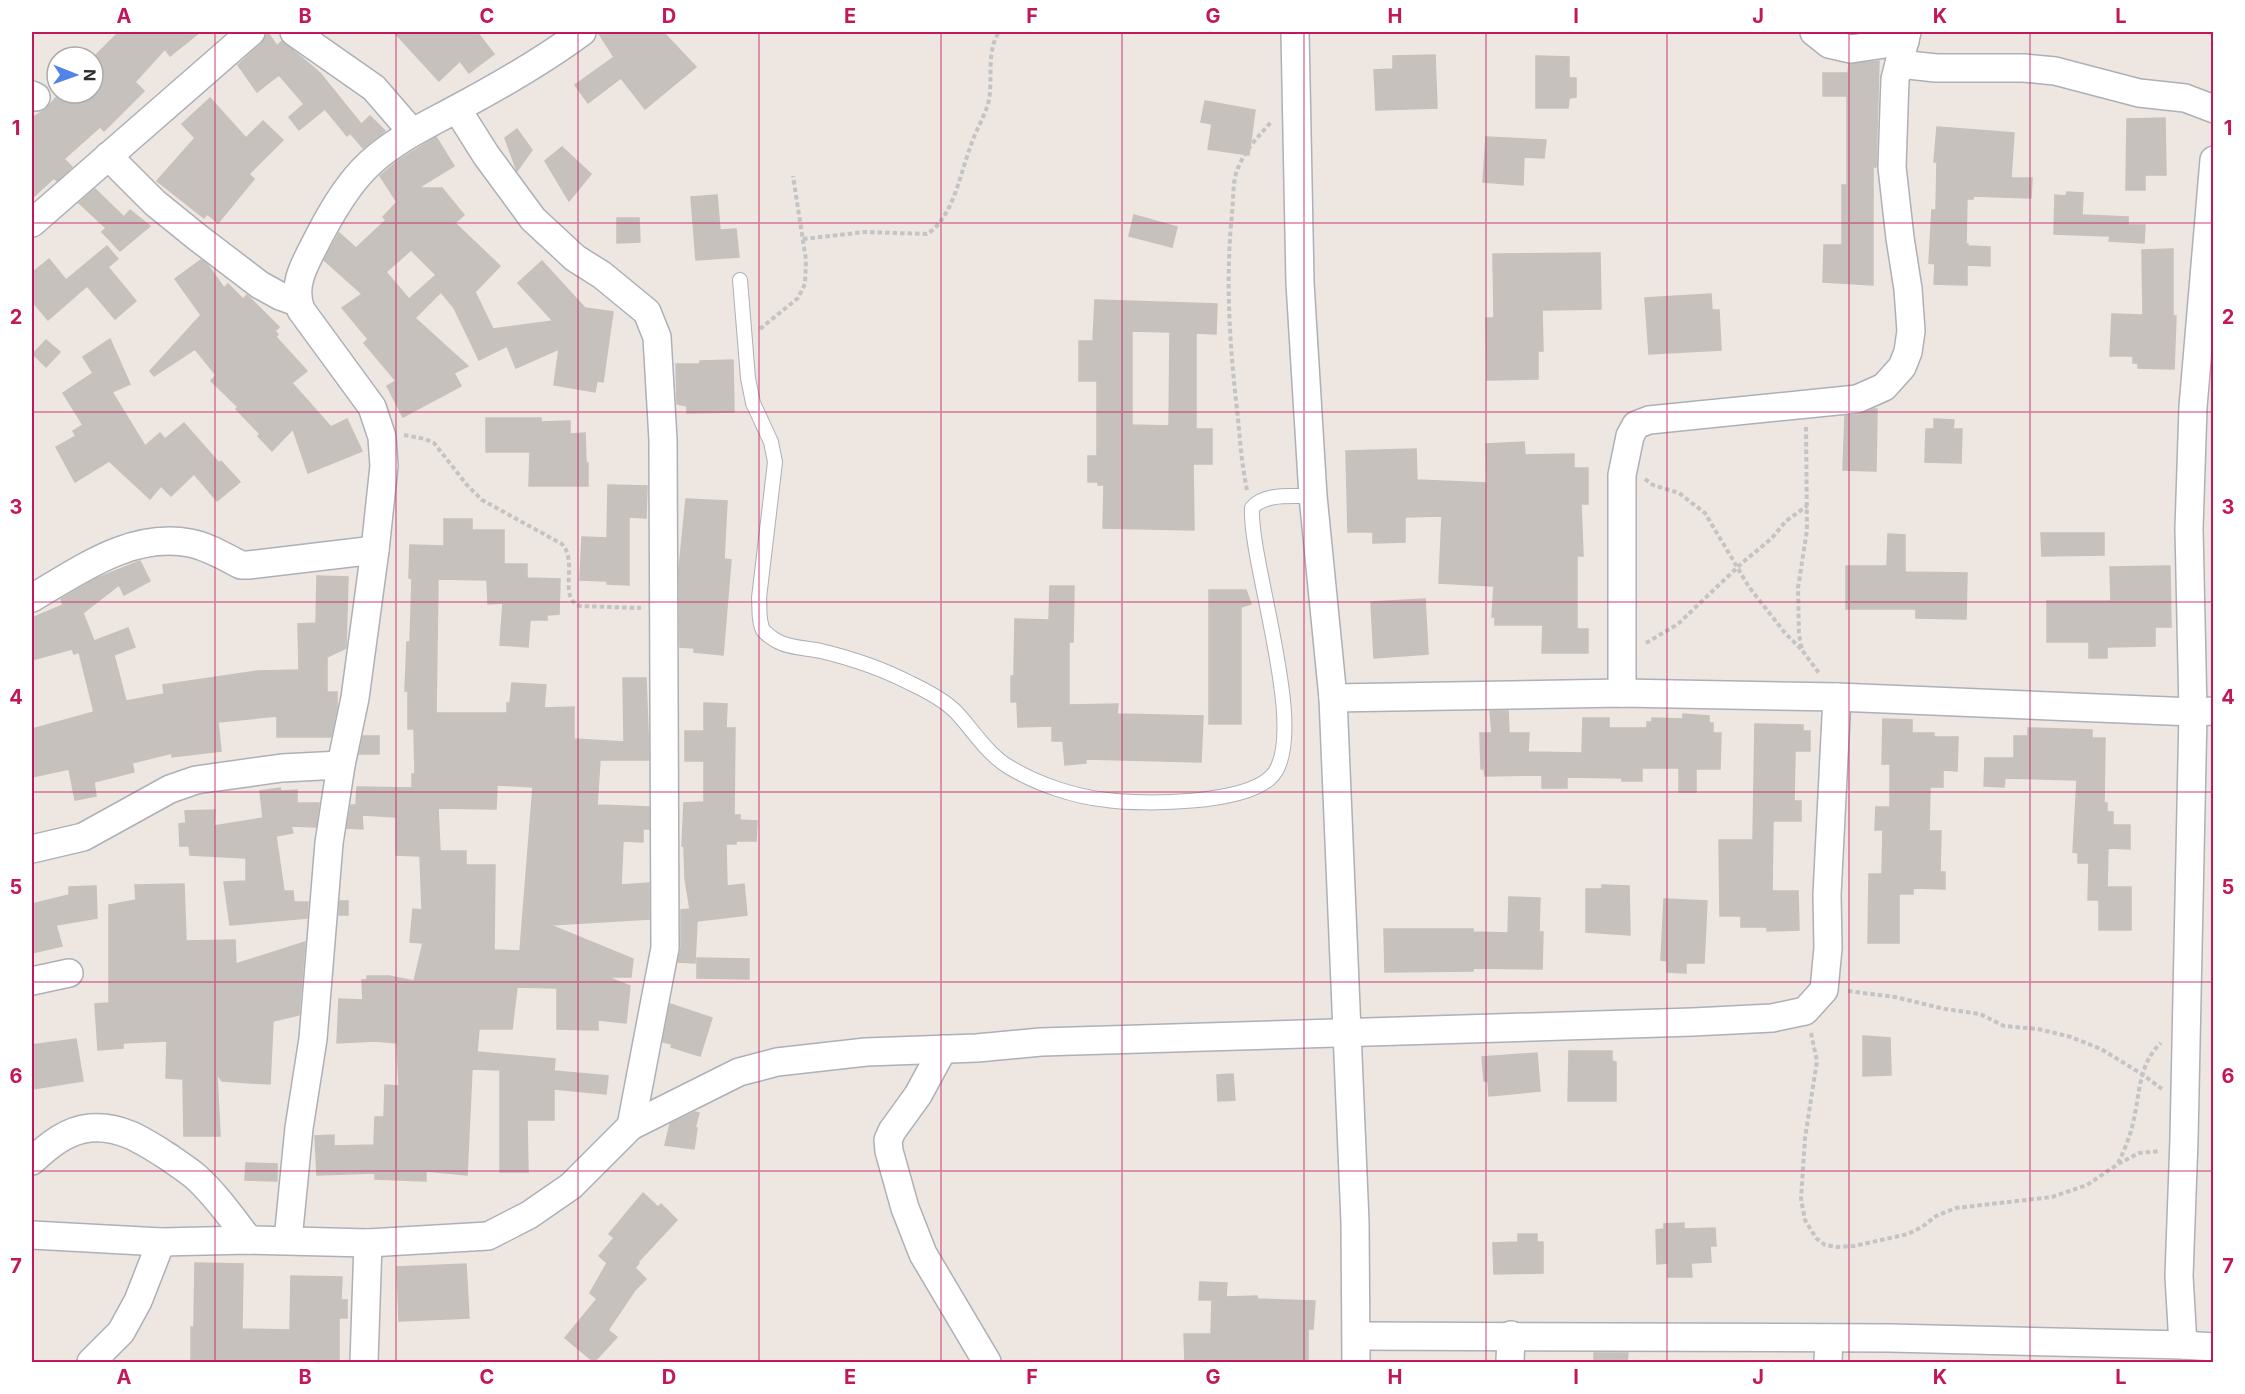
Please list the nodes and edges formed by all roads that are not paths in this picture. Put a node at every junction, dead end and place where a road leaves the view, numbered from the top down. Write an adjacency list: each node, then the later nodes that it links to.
1 (251, 32): 10 (street)
2 (294, 32): 9 (street)
3 (582, 32): 7 (street)
4 (1295, 32): 17 (street)
5 (1815, 32): 6 (street)
6 (1904, 46): 8 (street); 20 (street)
7 (458, 109): 9 (street); 30 (street)
8 (2214, 109)
9 (412, 132): 16 (street)
10 (108, 156): 13 (street); 16 (street)
11 (2214, 160): 12 (street)
12 (2213, 165): 14 (street)
13 (32, 223)
14 (2211, 229): 23 (street)
15 (740, 280): 17 (lane)
16 (297, 302): 18 (street)
17 (1313, 496): 21 (street)
18 (375, 550): 19 (street); 24 (street)
19 (32, 598)
20 (1622, 693): 21 (street); 22 (street)
21 (1333, 698): 28 (street)
22 (1838, 698): 23 (street); 28 (street)
23 (2203, 711): 38 (street)
24 (341, 765): 25 (street); 34 (street)
25 (32, 849)
26 (69, 973): 27 (street)
27 (32, 981)
28 (1346, 1032): 29 (street); 40 (street)
29 (943, 1049): 30 (street); 44 (street)
30 (631, 1126): 36 (street)
31 (32, 1161): 33 (street)
32 (32, 1235): 35 (street)
33 (249, 1240): 34 (street); 35 (street)
34 (288, 1240): 36 (street)
35 (161, 1242): 42 (street)
36 (368, 1243): 43 (street)
37 (1511, 1335): 40 (street); 41 (street); 45 (street)
38 (2183, 1345): 39 (street); 41 (street)
39 (2214, 1347)
40 (1356, 1349)
41 (1828, 1350)
42 (95, 1360)
43 (364, 1362)
44 (987, 1362)
45 (1510, 1362)

